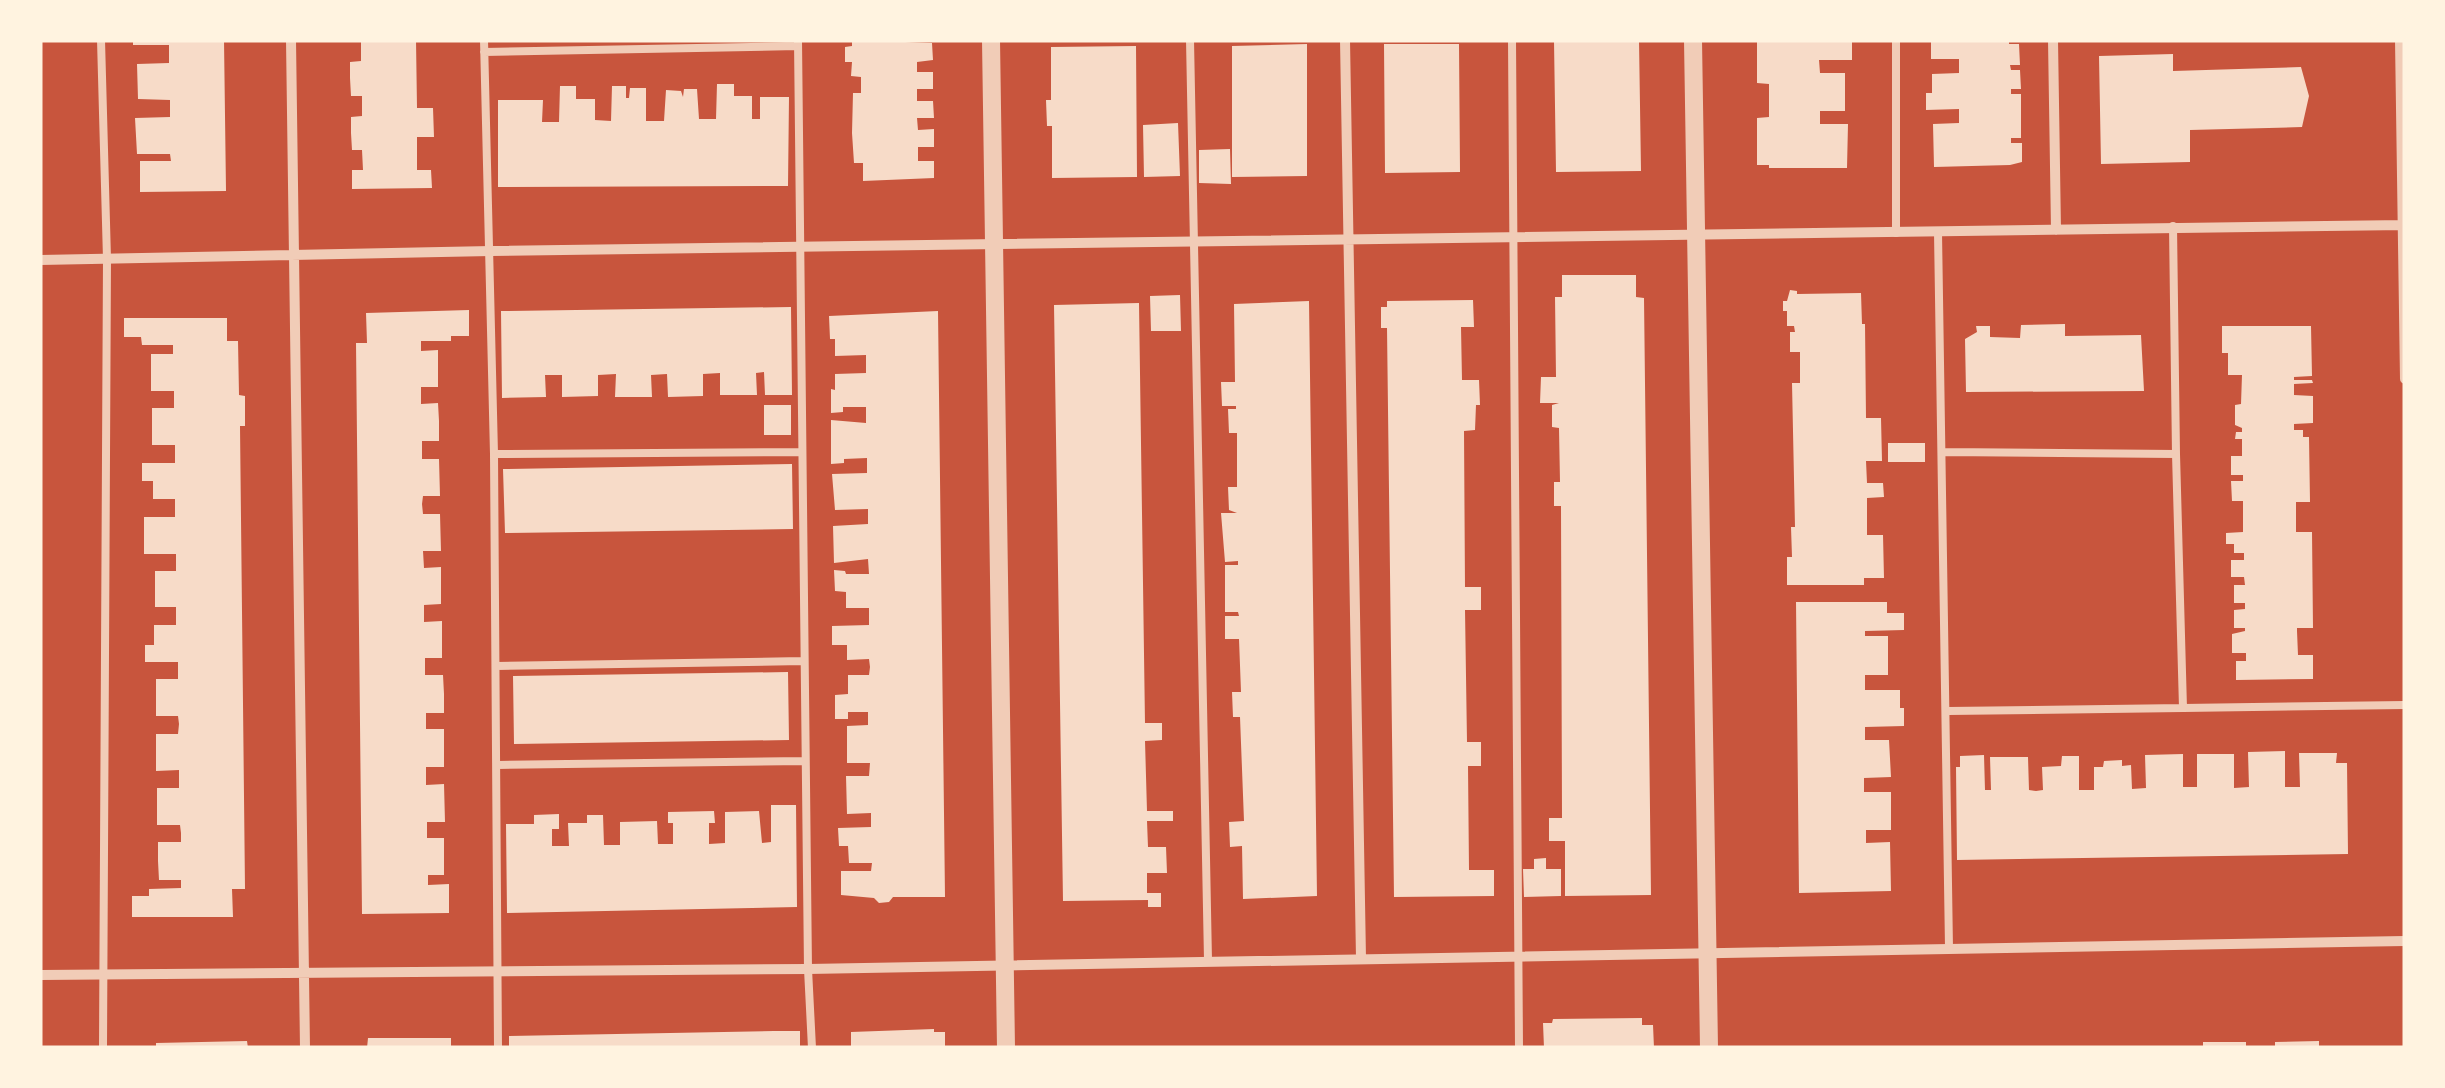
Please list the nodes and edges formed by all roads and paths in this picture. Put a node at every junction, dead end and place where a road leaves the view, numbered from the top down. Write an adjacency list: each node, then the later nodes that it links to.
1 (101, 40): 27 (lane)
2 (290, 40): 26 (street)
3 (484, 40): 13 (lane)
4 (991, 40): 23 (street)
5 (1190, 40): 22 (lane)
6 (1345, 40): 21 (street)
7 (1512, 40): 20 (lane)
8 (1692, 40): 19 (street)
9 (1896, 40): 17 (lane)
10 (2053, 40): 16 (street)
11 (2400, 40): 14 (street)
12 (798, 43): 13 (lane); 24 (lane)
13 (484, 52): 25 (lane)
14 (2404, 225): 15 (street); 29 (street)
15 (2173, 226): 16 (street); 33 (lane)
16 (2056, 230): 18 (street)
17 (1896, 232): 18 (street); 19 (street)
18 (1938, 232): 31 (lane)
19 (1695, 235): 20 (street); 43 (street)
20 (1512, 239): 21 (street); 44 (lane)
21 (1348, 241): 22 (street); 45 (street)
22 (1193, 243): 23 (street); 46 (lane)
23 (994, 246): 24 (street); 47 (street)
24 (801, 248): 25 (street); 30 (lane)
25 (491, 250): 26 (street); 32 (lane)
26 (294, 256): 27 (street); 51 (street)
27 (106, 259): 28 (street); 52 (lane)
28 (40, 260)
29 (2405, 379)
30 (800, 452): 32 (lane); 34 (lane)
31 (1944, 452): 33 (lane); 38 (lane)
32 (494, 454): 35 (lane)
33 (2176, 454): 37 (lane)
34 (804, 661): 35 (lane); 39 (lane)
35 (496, 666): 40 (lane)
36 (2405, 706): 37 (lane)
37 (2182, 708): 38 (lane)
38 (1948, 711): 42 (lane)
39 (805, 761): 40 (lane); 48 (lane)
40 (498, 765): 49 (lane)
41 (2405, 941): 42 (street)
42 (1949, 948): 43 (street)
43 (1706, 952): 44 (street); 59 (street)
44 (1518, 955): 45 (street); 58 (lane)
45 (1361, 958): 46 (street)
46 (1208, 960): 47 (street)
47 (1004, 966): 48 (street); 57 (street)
48 (808, 968): 49 (street); 56 (lane)
49 (497, 972): 51 (street); 55 (lane)
50 (40, 974): 52 (street)
51 (304, 974): 52 (street); 54 (street)
52 (102, 975): 53 (lane)
53 (103, 1048)
54 (304, 1048)
55 (498, 1048)
56 (812, 1048)
57 (1006, 1048)
58 (1519, 1048)
59 (1709, 1048)

